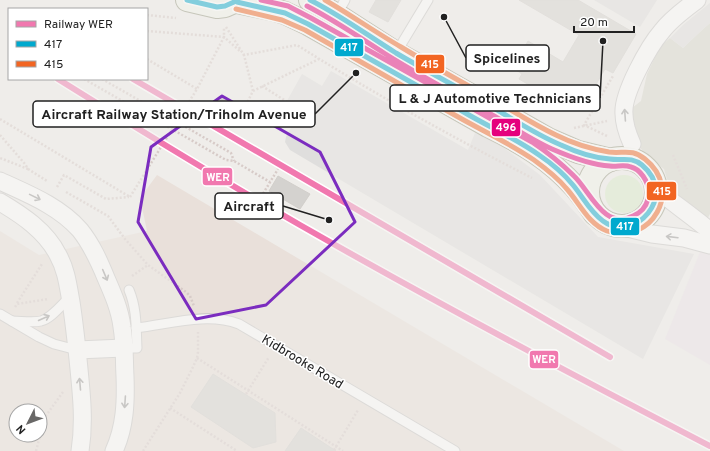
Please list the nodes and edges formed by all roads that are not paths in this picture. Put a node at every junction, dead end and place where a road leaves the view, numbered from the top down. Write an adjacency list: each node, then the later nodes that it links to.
1 (187, 0): 5 (street)
2 (310, 0): 6 (street)
3 (428, 0): 7 (lane)
4 (697, 0): 8 (street, one-way to 4)
5 (235, 1): 12 (street)
6 (341, 7): 7 (street)
7 (396, 53): 8 (street)
8 (620, 154): 10 (street); 12 (street)
9 (0, 181): 21 (street, one-way to 21)
10 (656, 189): 13 (street); 14 (street)
11 (0, 202): 17 (street)
12 (595, 214): 13 (street)
13 (619, 226): 15 (street, one-way to 13)
14 (710, 231)
15 (710, 245)
16 (129, 290): 20 (lane)
17 (70, 296): 19 (lane, one-way to 17); 22 (street)
18 (0, 314): 19 (lane)
19 (11, 321): 22 (lane)
20 (136, 328): 21 (lane); 25 (lane, Kidbrooke Road)
21 (124, 348): 22 (street); 24 (street, one-way to 24)
22 (77, 350): 23 (street, one-way to 22)
23 (80, 451)
24 (114, 451)
25 (455, 451)

